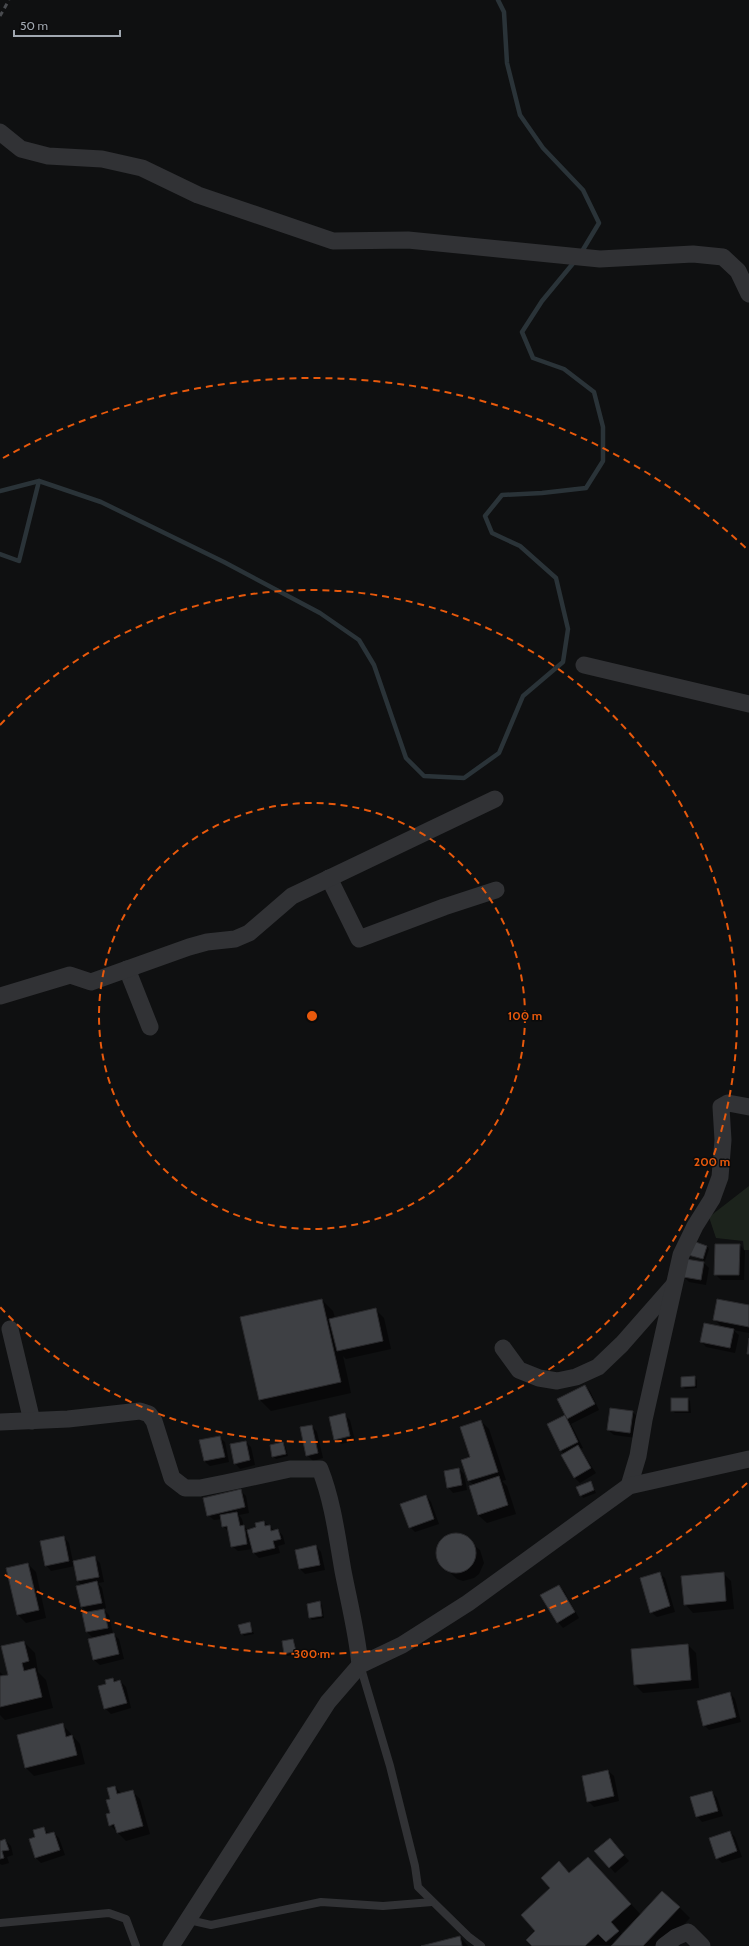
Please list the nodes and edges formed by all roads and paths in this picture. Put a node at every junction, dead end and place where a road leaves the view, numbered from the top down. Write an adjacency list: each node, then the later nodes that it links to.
1 (0, 132): 2 (street)
2 (749, 294)
3 (584, 665): 4 (street)
4 (749, 704)
5 (495, 799): 6 (street)
6 (329, 878): 7 (street); 8 (street)
7 (496, 890)
8 (127, 969): 9 (street); 10 (street)
9 (0, 996)
10 (150, 1027)
11 (749, 1107): 12 (street)
12 (674, 1286): 14 (street); 18 (street)
13 (10, 1329): 15 (street)
14 (503, 1348)
15 (32, 1421): 16 (street); 19 (street)
16 (0, 1422)
17 (749, 1459): 18 (street)
18 (629, 1486): 19 (street)
19 (360, 1665): 20 (lane); 21 (street)
20 (432, 1902): 21 (lane); 25 (lane)
21 (189, 1920): 24 (street)
22 (0, 1923): 23 (lane)
23 (136, 1946)
24 (171, 1946)
25 (481, 1946)
26 (664, 1946): 27 (street)
27 (702, 1946)

